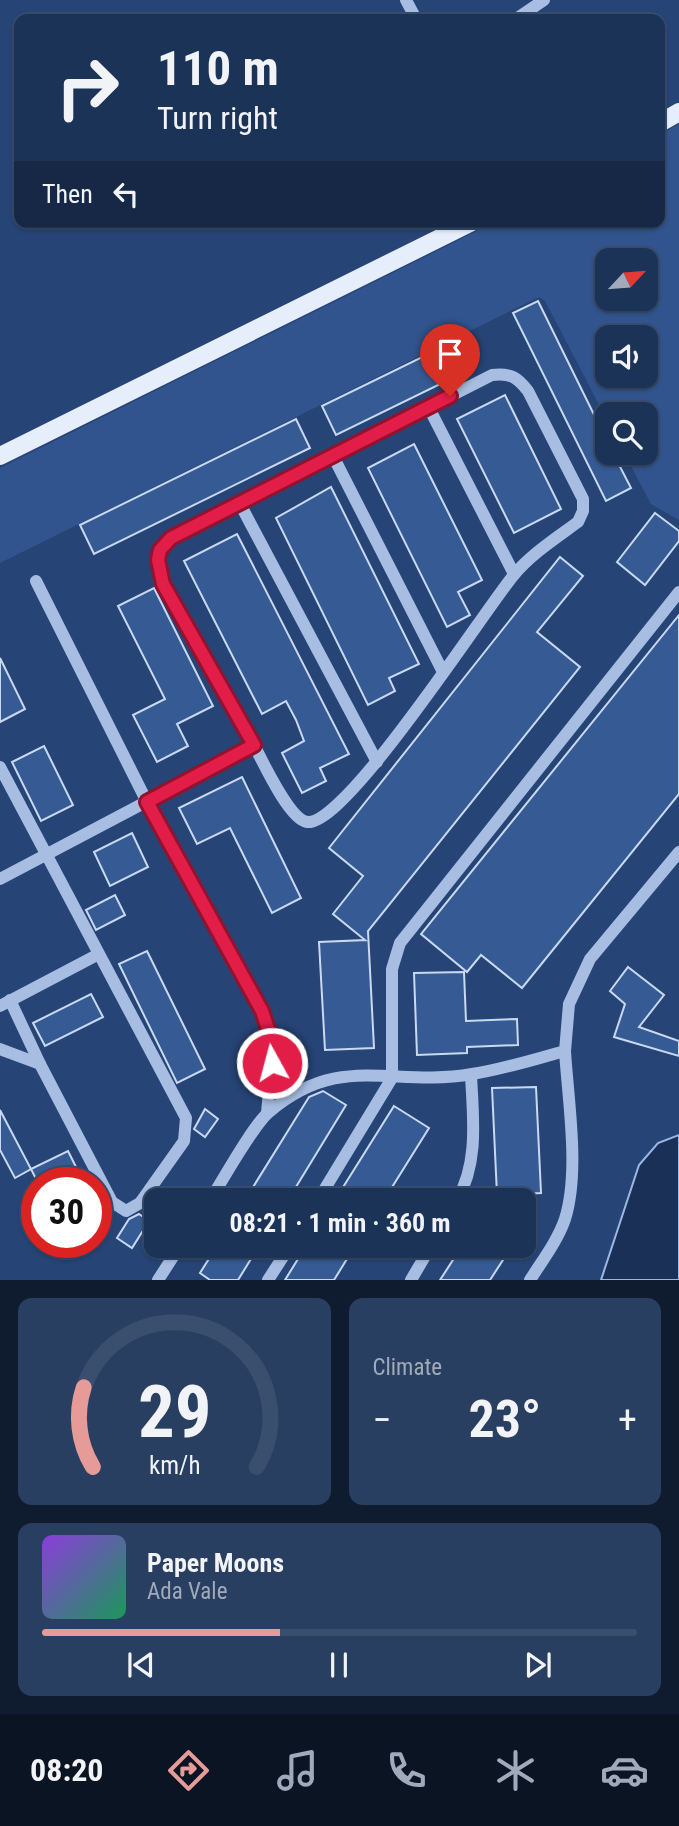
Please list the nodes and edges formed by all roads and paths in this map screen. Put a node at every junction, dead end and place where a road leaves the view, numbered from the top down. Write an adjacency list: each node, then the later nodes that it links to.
1 (544, 0): 2 (street)
2 (523, 14)
3 (460, 228): 5 (main road)
4 (429, 406): 6 (street); 8 (street); 8 (street)
5 (0, 456)
6 (333, 456): 7 (street); 11 (street)
7 (239, 502): 12 (street); 13 (street)
8 (514, 574): 11 (street)
9 (36, 581): 15 (street)
10 (679, 592): 25 (street)
11 (443, 672): 13 (street)
12 (254, 745): 13 (street); 15 (street)
13 (377, 762)
14 (0, 767): 17 (street)
15 (147, 802): 17 (street); 26 (street)
16 (679, 852): 22 (street)
17 (47, 856): 18 (street); 19 (street)
18 (0, 879)
19 (97, 955): 20 (street); 23 (street)
20 (5, 1003): 23 (street)
21 (0, 1049): 23 (street)
22 (565, 1051): 24 (street); 36 (street)
23 (40, 1065)
24 (471, 1075): 25 (street); 29 (street)
25 (392, 1078): 26 (street); 28 (street)
26 (267, 1113): 27 (street)
27 (218, 1188)
28 (325, 1188)
29 (464, 1188)
30 (172, 1258): 33 (street)
31 (282, 1258): 34 (street)
32 (424, 1258): 35 (street)
33 (158, 1280)
34 (268, 1280)
35 (411, 1280)
36 (530, 1280)

